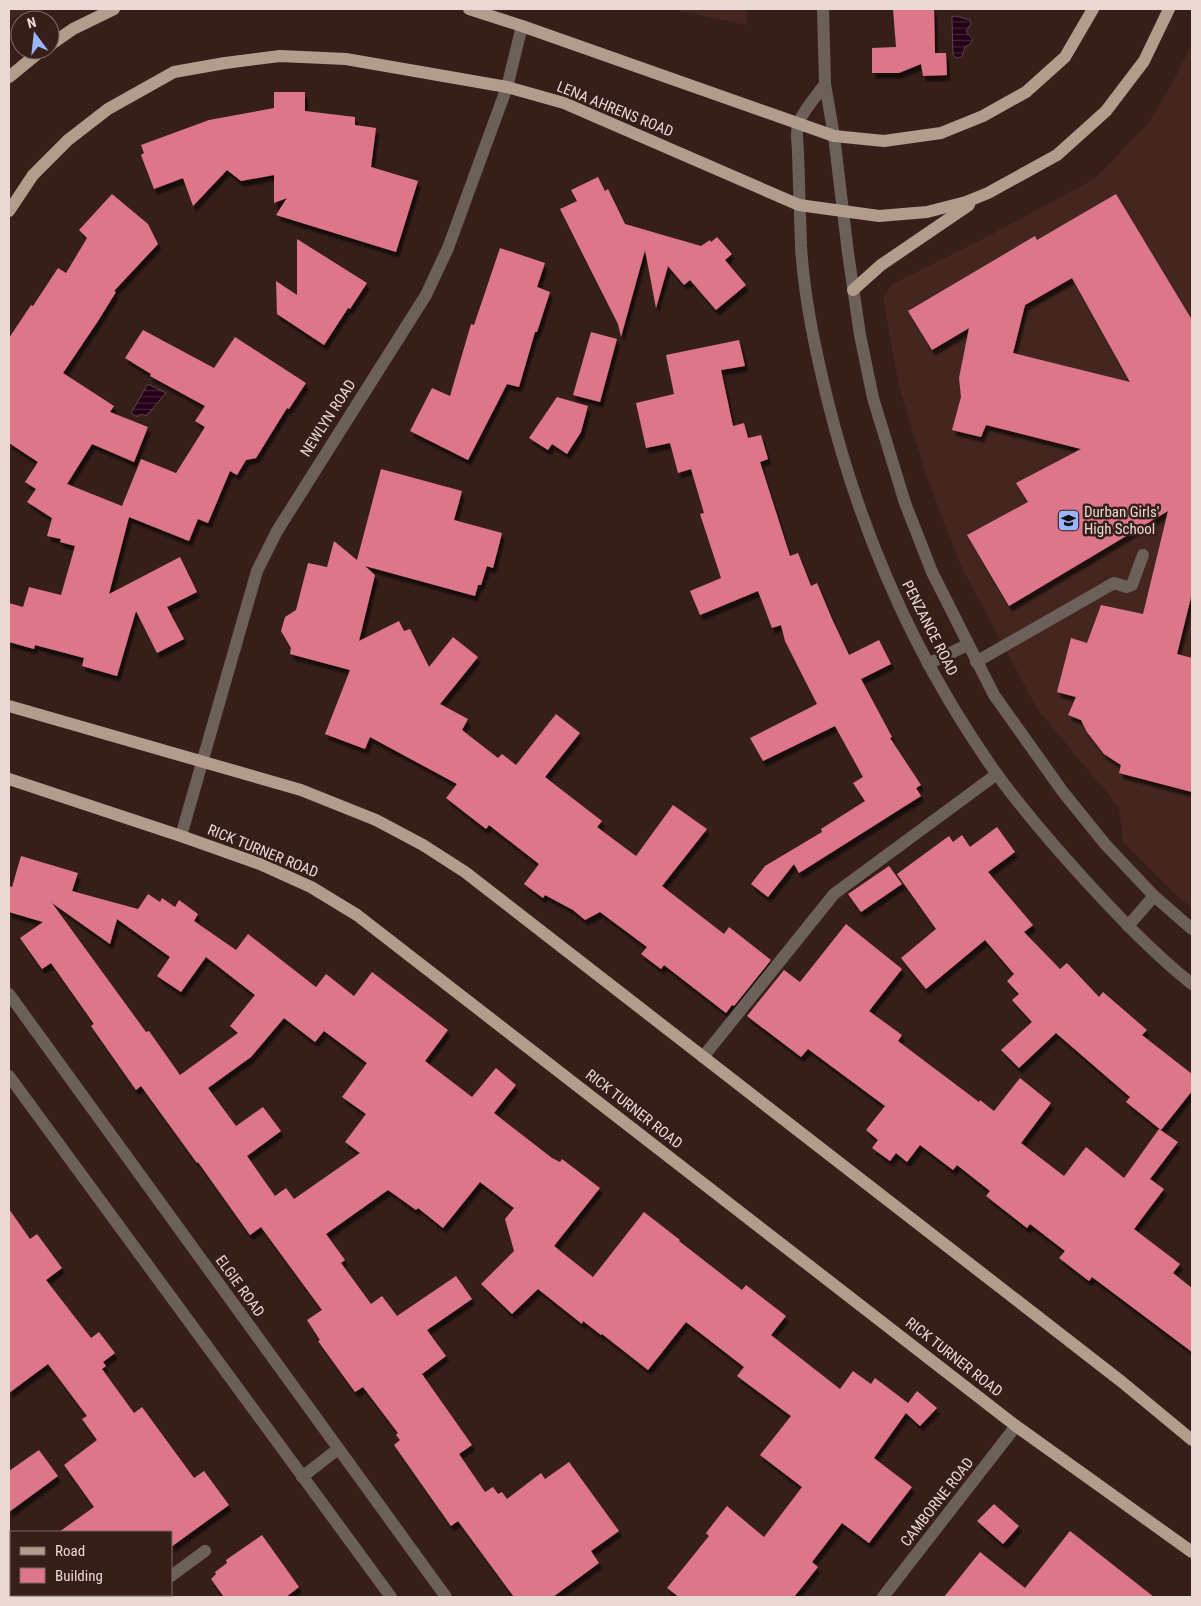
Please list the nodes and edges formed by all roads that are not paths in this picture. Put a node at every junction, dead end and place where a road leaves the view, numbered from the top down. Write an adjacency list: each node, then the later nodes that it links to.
1 (114, 9): 7 (main road)
2 (469, 9): 6 (main road)
3 (824, 9): 10 (street, PENZANCE ROAD)
4 (1093, 9): 13 (main road)
5 (1169, 9): 14 (main road, LENA AHRENS ROAD)
6 (522, 26): 11 (street, NEWLYN ROAD); 12 (main road)
7 (60, 38)
8 (28, 60): 9 (main road)
9 (9, 77)
10 (825, 84): 12 (street); 13 (street, PENZANCE ROAD)
11 (507, 87): 15 (main road, LENA AHRENS ROAD); 16 (main road, LENA AHRENS ROAD); 24 (street, NEWLYN ROAD)
12 (798, 124): 13 (main road); 15 (street, PENZANCE ROAD)
13 (834, 136): 17 (street, PENZANCE ROAD)
14 (988, 194): 17 (main road, LENA AHRENS ROAD); 18 (main road)
15 (799, 205): 17 (main road, LENA AHRENS ROAD); 22 (street, PENZANCE ROAD)
16 (9, 211)
17 (843, 212): 18 (street, PENZANCE ROAD)
18 (853, 290): 20 (street, PENZANCE ROAD)
19 (1143, 555): 21 (street)
20 (967, 645): 21 (street, PENZANCE ROAD); 22 (street)
21 (976, 662): 28 (street, PENZANCE ROAD)
22 (928, 664): 25 (street, PENZANCE ROAD)
23 (9, 706): 24 (main road)
24 (203, 762): 27 (street, NEWLYN ROAD); 33 (main road)
25 (997, 774): 29 (street, PENZANCE ROAD); 33 (street)
26 (9, 780): 27 (main road, RICK TURNER ROAD)
27 (181, 836): 35 (main road, RICK TURNER ROAD)
28 (1154, 896): 29 (street); 30 (street, PENZANCE ROAD)
29 (1128, 926): 31 (street, PENZANCE ROAD)
30 (1192, 929)
31 (1192, 984)
32 (9, 994): 37 (street, ELGIE ROAD)
33 (704, 1057): 36 (main road)
34 (9, 1076): 38 (street)
35 (1016, 1426): 40 (main road, RICK TURNER ROAD); 44 (street, CAMBORNE ROAD)
36 (1192, 1440)
37 (338, 1449): 38 (street); 43 (street, ELGIE ROAD)
38 (302, 1476): 42 (street)
39 (205, 1551): 41 (street)
40 (1192, 1552)
41 (172, 1575)
42 (390, 1597)
43 (446, 1597)
44 (883, 1597)

